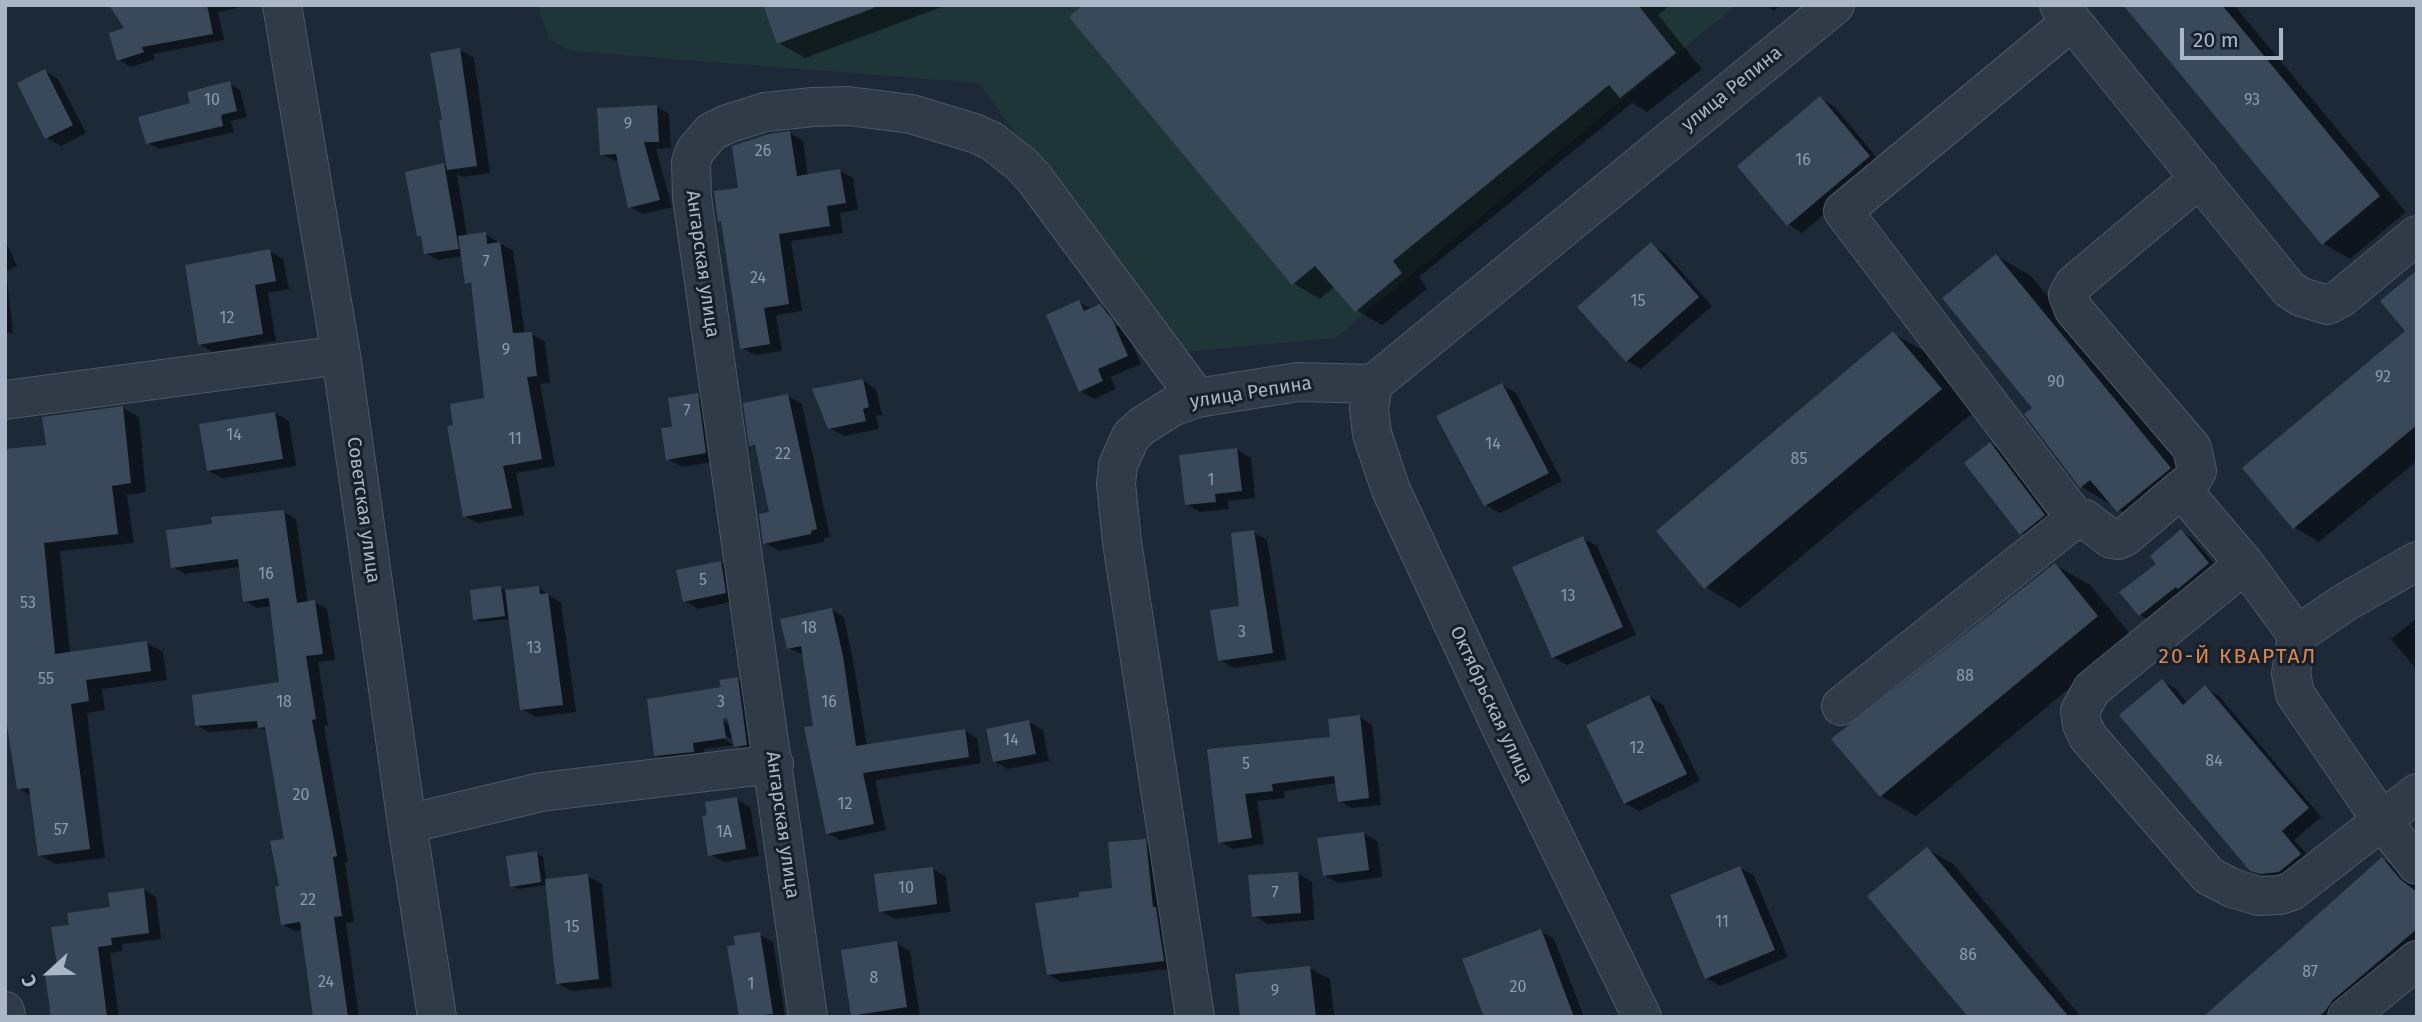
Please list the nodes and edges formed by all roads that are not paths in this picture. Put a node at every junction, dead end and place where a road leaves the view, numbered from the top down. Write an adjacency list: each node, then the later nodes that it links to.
1 (282, 5): 6 (street, Советская улица)
2 (1835, 5): 7 (street, улица Репина)
3 (2065, 13): 4 (street); 11 (street)
4 (2200, 178): 5 (street); 10 (street)
5 (2417, 235)
6 (341, 355): 9 (street); 19 (street, Советская улица)
7 (1373, 384): 8 (street, улица Репина); 27 (street, Октябрьская улица)
8 (1197, 398): 16 (street, Ангарская улица); 26 (street, улица Репина)
9 (5, 400)
10 (2181, 489): 11 (street); 13 (street)
11 (2077, 520): 15 (street)
12 (2417, 561): 14 (street)
13 (2245, 564): 14 (street); 18 (street)
14 (2297, 635): 18 (street)
15 (1841, 706)
16 (774, 764): 19 (street); 25 (street, Ангарская улица)
17 (2417, 793): 18 (street)
18 (2382, 821): 20 (street)
19 (407, 824): 24 (street, Советская улица)
20 (2417, 865)
21 (2417, 960): 28 (street)
22 (5, 1011): 23 (street)
23 (6, 1017)
24 (437, 1017)
25 (808, 1017)
26 (1195, 1017)
27 (1642, 1017)
28 (2347, 1017)

